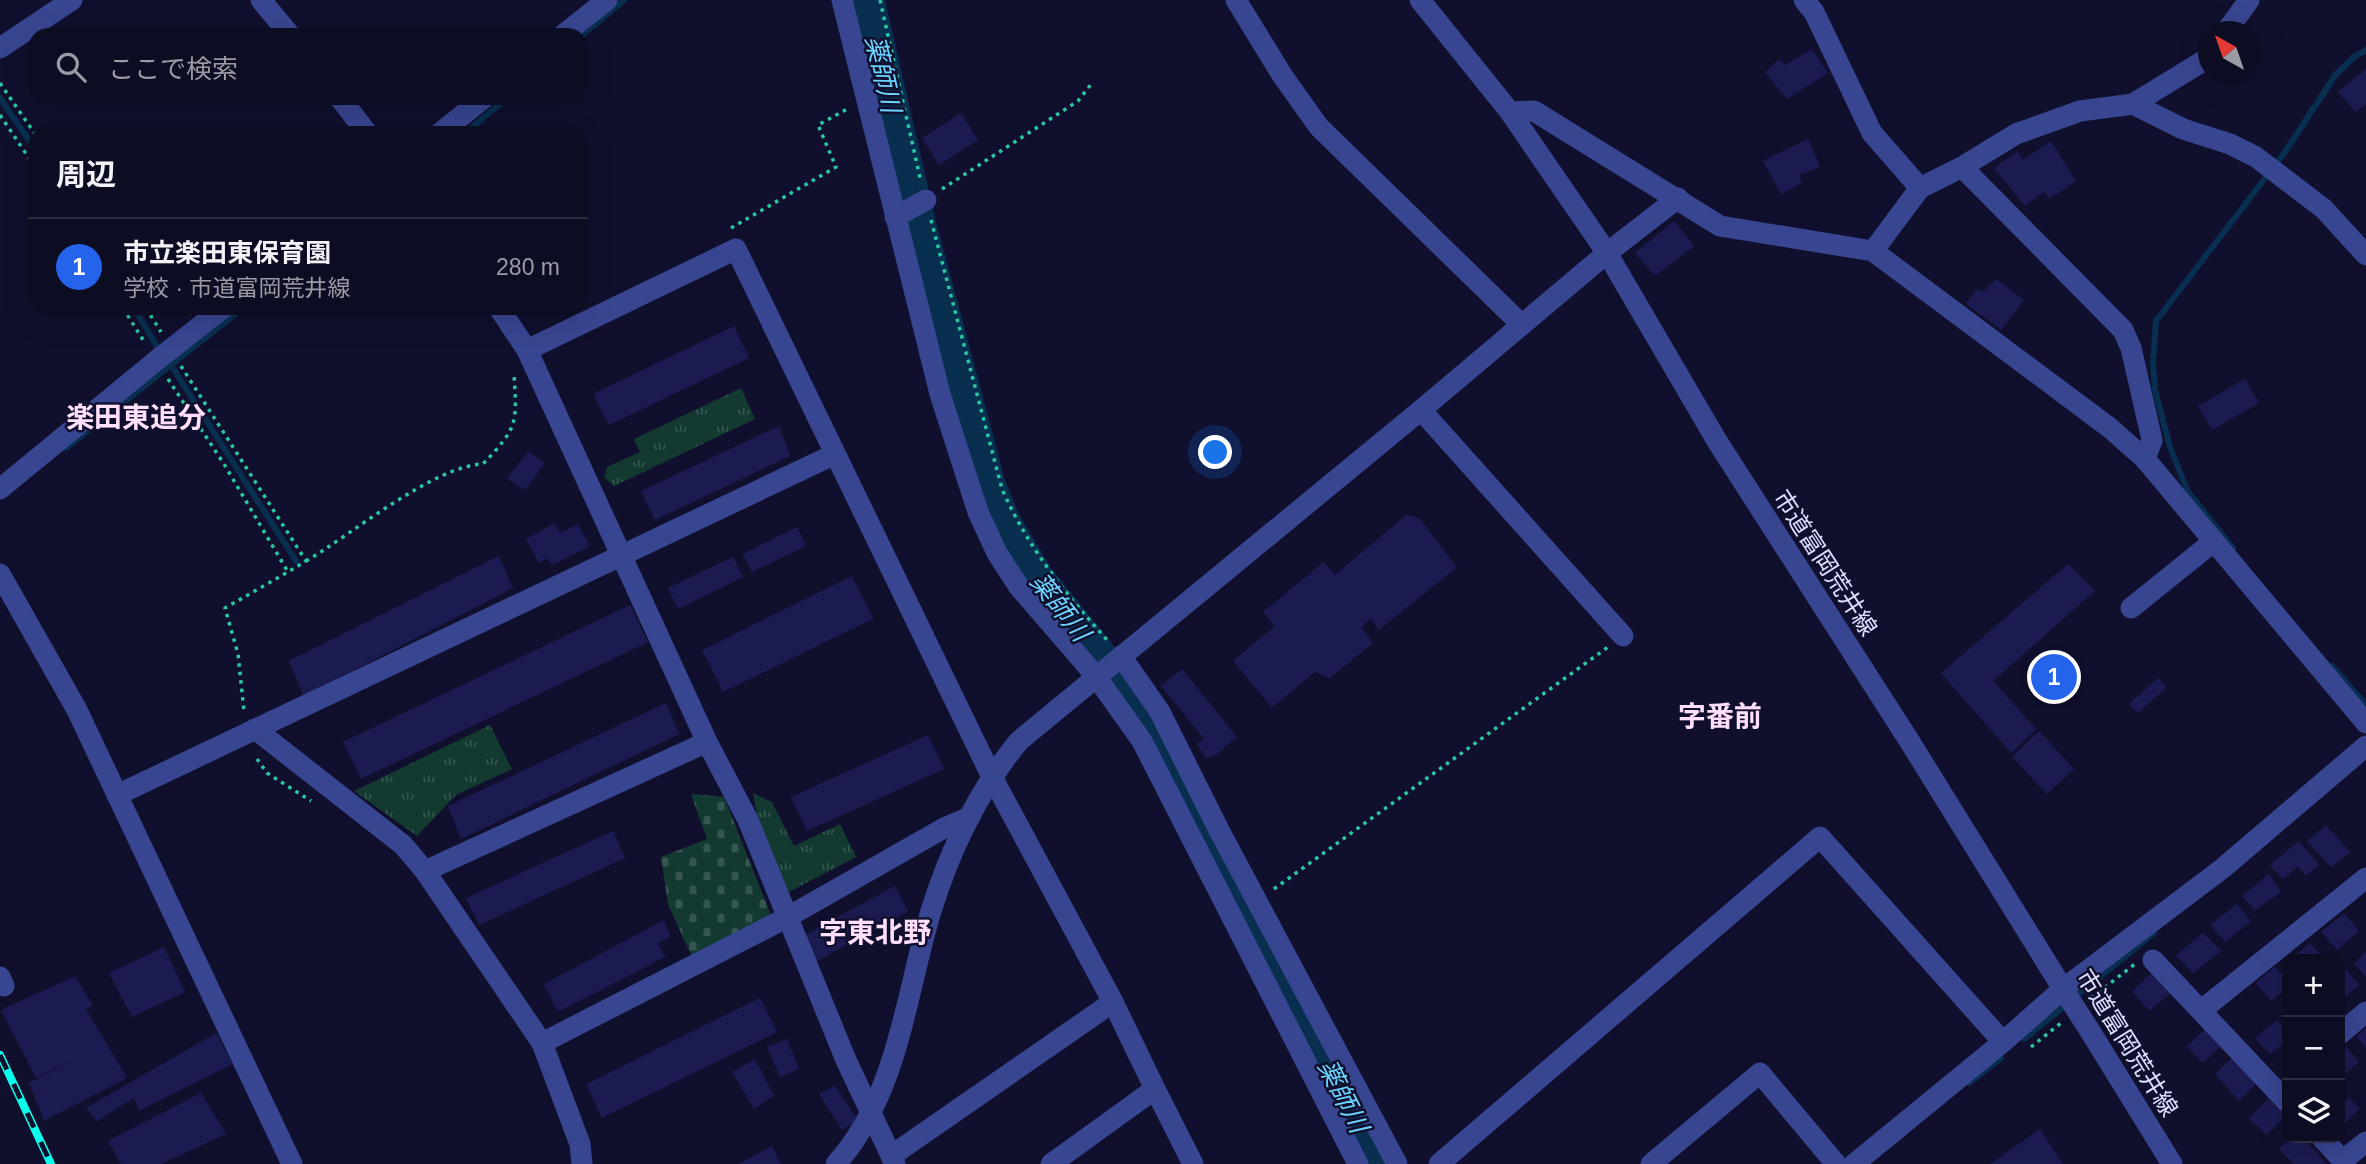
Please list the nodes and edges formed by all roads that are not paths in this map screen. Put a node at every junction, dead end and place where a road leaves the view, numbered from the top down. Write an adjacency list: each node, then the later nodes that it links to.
1 (72, 0): 10 (street)
2 (261, 0): 11 (street)
3 (607, 0): 12 (street)
4 (842, 0): 26 (street)
5 (1236, 0): 32 (street)
6 (1420, 0): 19 (street, 市道富岡荒井線)
7 (1804, 0): 23 (street)
8 (2249, 0): 9 (street)
9 (2234, 21)
10 (30, 28)
11 (284, 28)
12 (572, 28)
13 (28, 29): 14 (street)
14 (0, 48)
15 (2198, 64): 16 (street)
16 (2133, 104): 22 (street); 29 (street)
17 (345, 105): 20 (street)
18 (475, 105): 21 (street)
19 (1510, 112): 24 (street); 28 (street, 市道富岡荒井線)
20 (362, 126)
21 (449, 126)
22 (1962, 167): 23 (street); 36 (street)
23 (1920, 188): 27 (street)
24 (1678, 198): 27 (street); 28 (street)
25 (926, 200): 26 (street)
26 (895, 217): 44 (street)
27 (1873, 251): 36 (street)
28 (1607, 253): 32 (street); 58 (street, 市道富岡荒井線)
29 (2366, 255)
30 (215, 315): 37 (street)
31 (502, 315): 33 (street)
32 (1522, 326): 34 (street)
33 (521, 357): 35 (street); 39 (street)
34 (1421, 410): 42 (street); 43 (street)
35 (834, 455): 39 (street); 49 (street)
36 (2145, 458): 38 (street)
37 (0, 489)
38 (2213, 542): 41 (street); 45 (street)
39 (624, 554): 46 (street); 47 (street)
40 (0, 574): 50 (street)
41 (2131, 608)
42 (1623, 636)
43 (1121, 656): 44 (street); 54 (street)
44 (1096, 675): 49 (street); 56 (street)
45 (2366, 723)
46 (251, 732): 50 (street); 52 (street)
47 (707, 742): 52 (street); 55 (street)
48 (2366, 746): 58 (street)
49 (991, 775): 51 (street); 59 (street)
50 (117, 795): 72 (street)
51 (970, 817): 55 (street); 67 (street)
52 (425, 872): 64 (street)
53 (2366, 878): 60 (street)
54 (1258, 901): 56 (street); 78 (street)
55 (786, 918): 64 (street); 67 (street)
56 (1234, 918): 77 (street)
57 (2153, 960): 60 (street)
58 (2063, 989): 63 (street); 83 (street, 市道富岡荒井線, bridge)
59 (1113, 1002): 66 (street); 70 (street)
60 (2203, 1009): 65 (street)
61 (2366, 1012): 62 (street)
62 (2345, 1030)
63 (2003, 1042): 79 (street); 82 (street)
64 (542, 1043): 73 (street)
65 (2282, 1087)
66 (1155, 1089): 75 (street); 76 (street)
67 (872, 1112): 70 (street); 74 (street)
68 (2366, 1142): 71 (street)
69 (2327, 1143): 71 (street)
70 (893, 1160)
71 (2345, 1162)
72 (292, 1164)
73 (582, 1164)
74 (836, 1164)
75 (1051, 1164)
76 (1193, 1164)
77 (1358, 1164)
78 (1397, 1164)
79 (1439, 1164)
80 (1651, 1164): 81 (street)
81 (1836, 1164)
82 (1854, 1164)
83 (2172, 1164)

